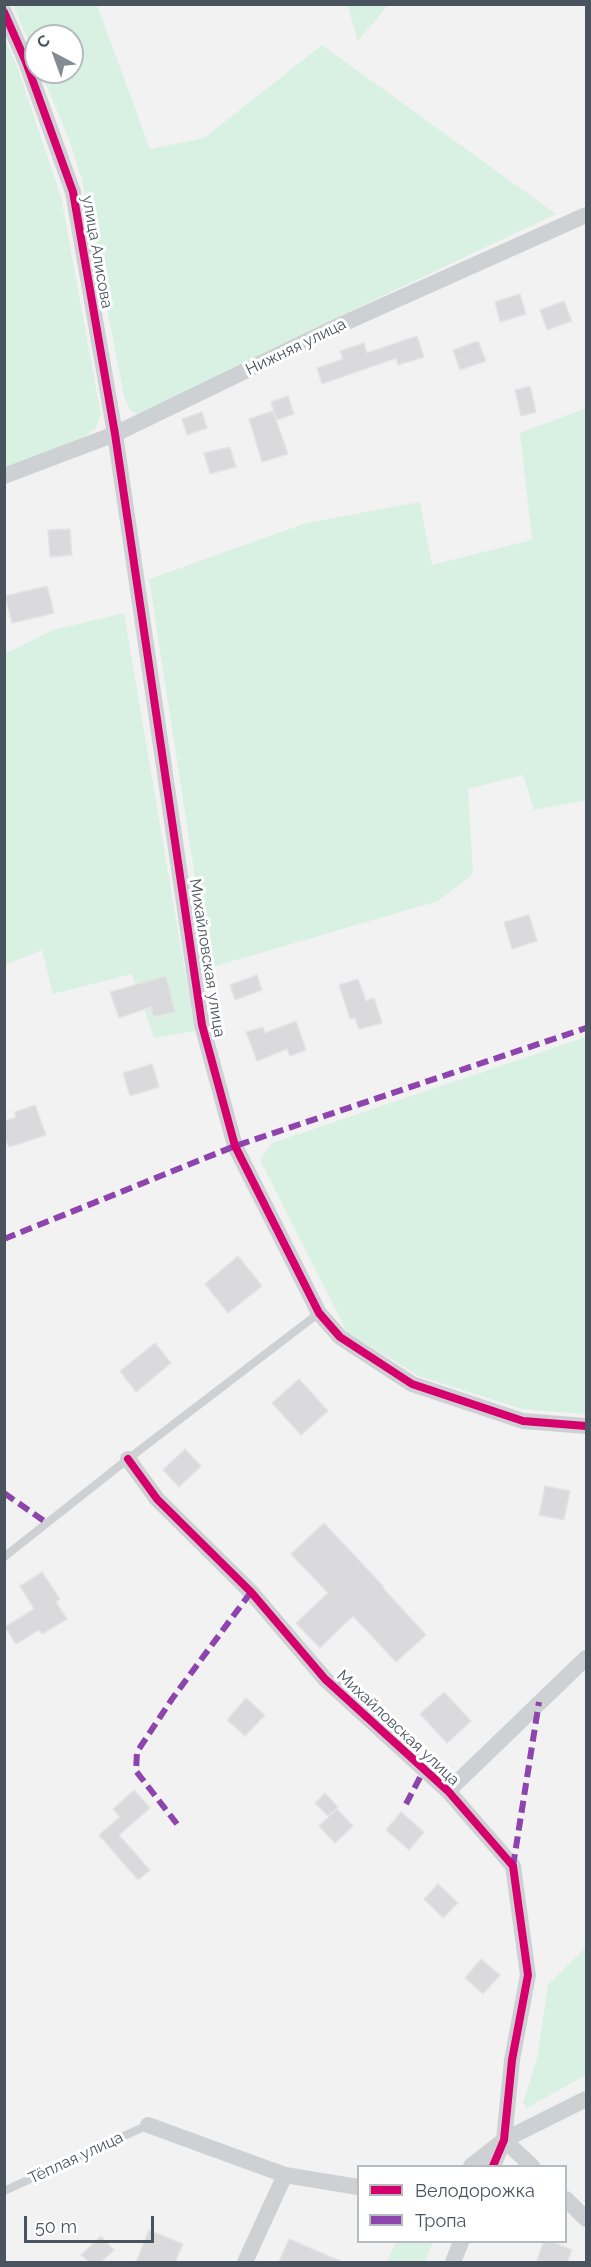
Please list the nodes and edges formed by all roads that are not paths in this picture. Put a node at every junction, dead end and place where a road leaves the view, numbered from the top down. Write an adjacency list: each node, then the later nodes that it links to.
1 (4, 12): 3 (street, улица Алисова)
2 (586, 215): 3 (street, Нижняя улица)
3 (115, 434): 4 (street, Нижняя улица); 5 (street, Михайловская улица)
4 (4, 476)
5 (319, 1313): 6 (street, Михайловская улица); 7 (lane)
6 (586, 1426)
7 (128, 1460): 8 (lane); 10 (street, Михайловская улица)
8 (4, 1557)
9 (586, 1658): 10 (street, Михайловская улица)
10 (448, 1791): 13 (street, Михайловская улица)
11 (586, 2098): 13 (street)
12 (148, 2125): 17 (street); 19 (lane, Тёплая улица)
13 (504, 2140): 14 (street); 15 (street, Михайловская улица); 16 (street)
14 (472, 2165)
15 (493, 2165)
16 (531, 2165)
17 (285, 2175): 18 (street); 23 (street)
18 (357, 2187)
19 (4, 2191)
20 (567, 2200): 21 (street)
21 (586, 2219)
22 (460, 2243): 24 (street)
23 (244, 2262)
24 (453, 2262)

